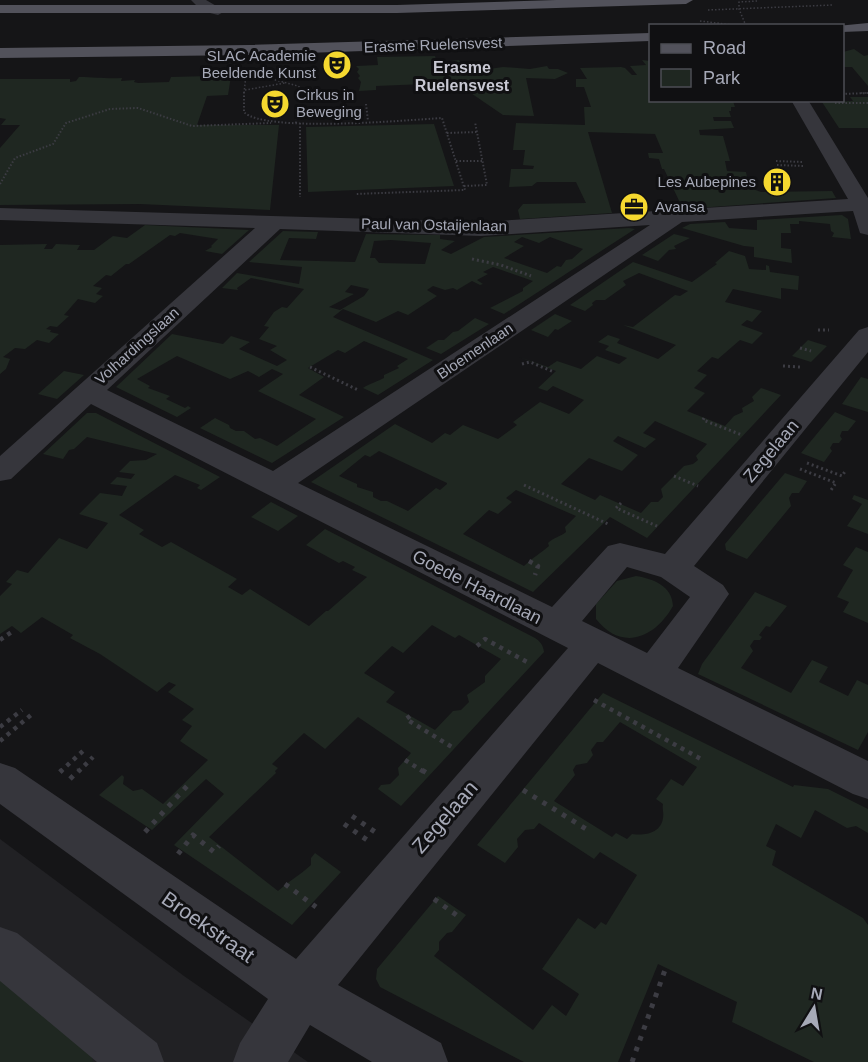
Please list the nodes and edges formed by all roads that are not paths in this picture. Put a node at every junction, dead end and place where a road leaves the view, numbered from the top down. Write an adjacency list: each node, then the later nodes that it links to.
1 (198, 0): 4 (street)
2 (686, 0): 4 (main road)
3 (0, 9): 4 (main road)
4 (218, 11)
5 (868, 27): 6 (main road)
6 (844, 28)
7 (649, 37): 8 (main road, Erasme Ruelensvest)
8 (0, 53)
9 (800, 102): 10 (street)
10 (865, 204): 12 (street, Paul van Ostaijenlaan); 14 (street)
11 (0, 214): 13 (street, Paul van Ostaijenlaan)
12 (675, 217): 13 (street, Paul van Ostaijenlaan); 18 (street, Bloemenlaan)
13 (276, 221): 16 (street, Volhardingslaan)
14 (868, 228)
15 (868, 335): 19 (street, Zegelaan)
16 (87, 391): 17 (street, Volhardingslaan); 18 (street, Goede Haardlaan)
17 (0, 472)
18 (274, 485): 20 (street, Goede Haardlaan)
19 (673, 568): 20 (street, Zegelaan); 21 (street)
20 (574, 636): 21 (street, Goede Haardlaan); 25 (street, Zegelaan)
21 (653, 674): 22 (street, Goede Haardlaan)
22 (868, 781)
23 (0, 782): 25 (street, Broekstraat)
24 (0, 950): 26 (street)
25 (301, 992): 27 (street, Zegelaan); 28 (street, Broekstraat)
26 (138, 1062)
27 (259, 1062)
28 (422, 1062)

